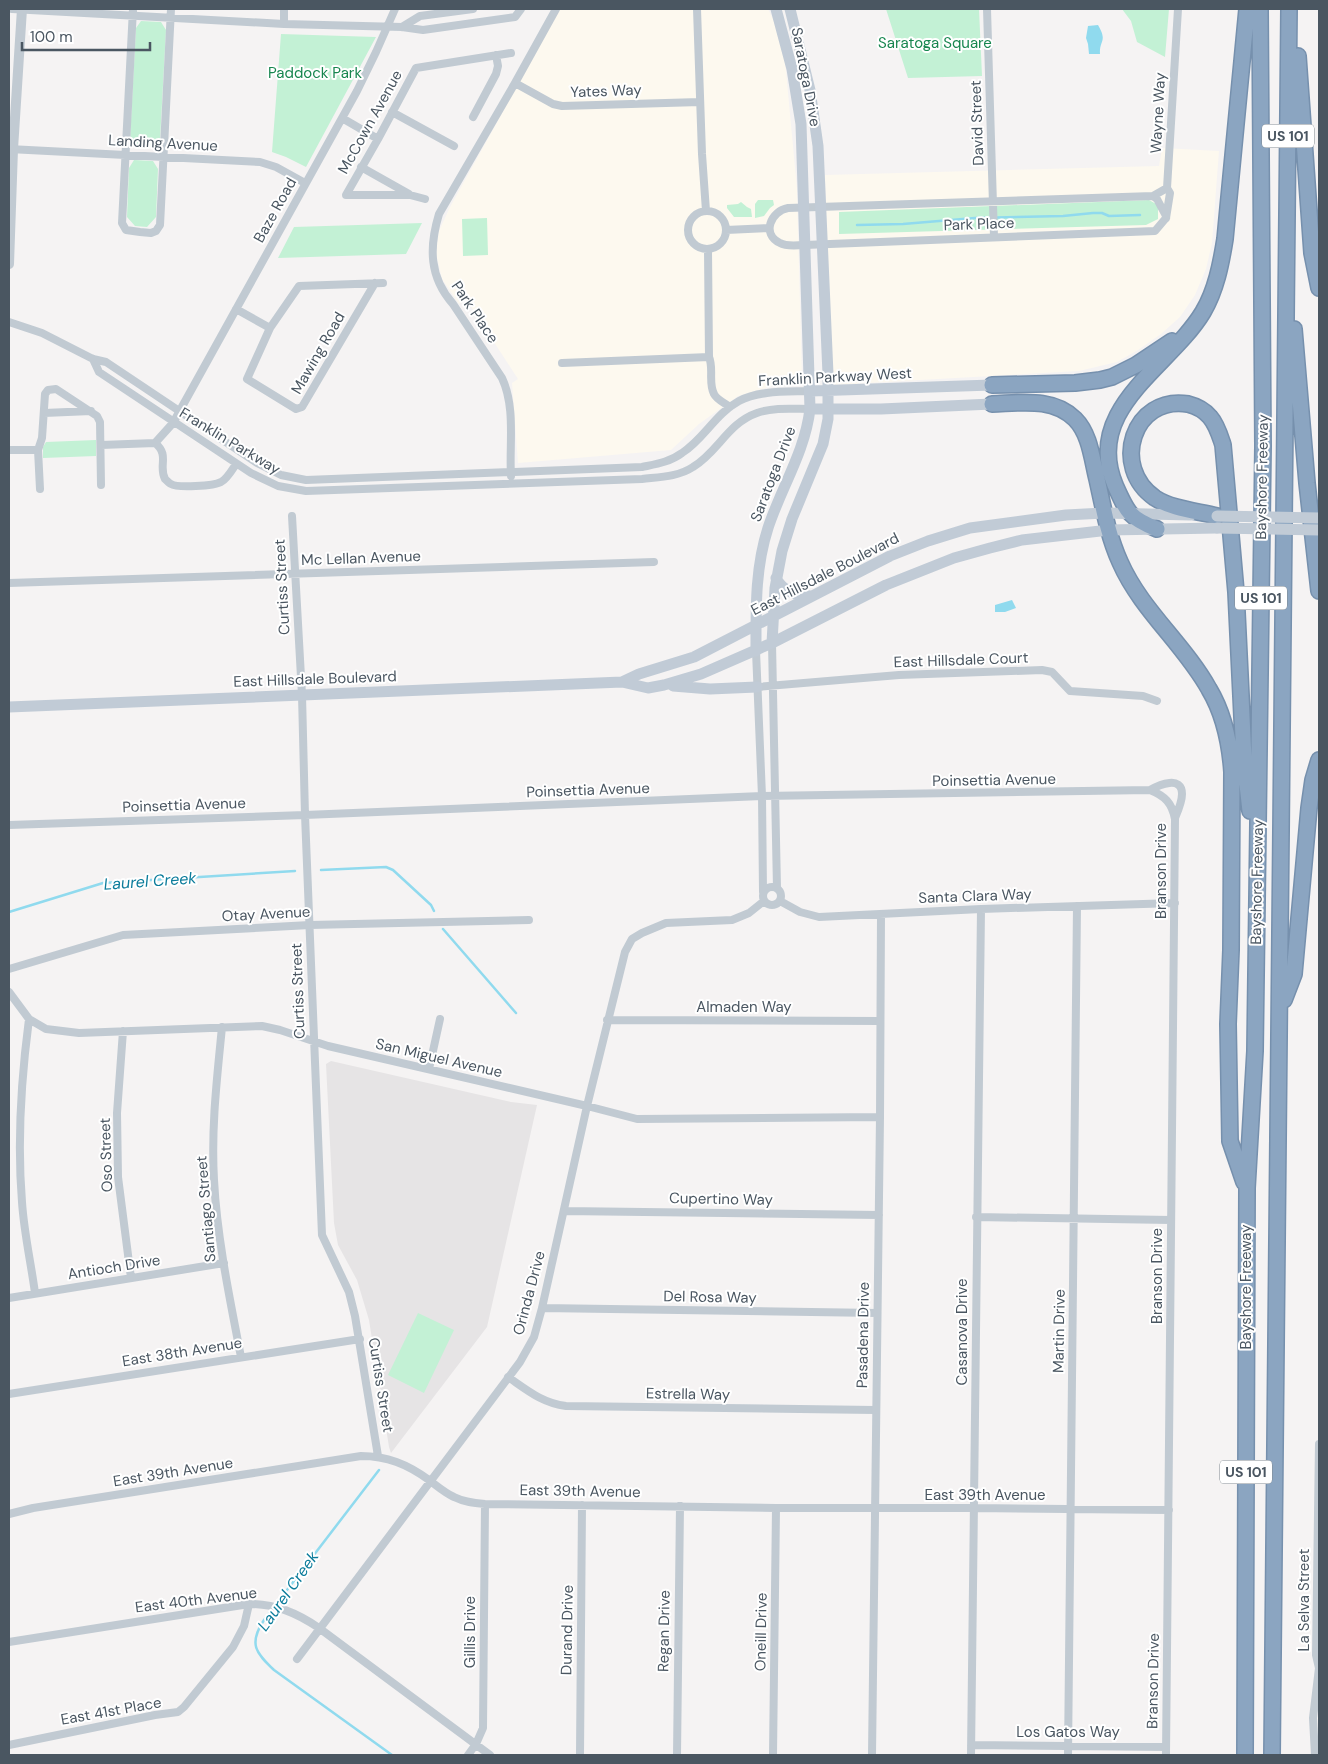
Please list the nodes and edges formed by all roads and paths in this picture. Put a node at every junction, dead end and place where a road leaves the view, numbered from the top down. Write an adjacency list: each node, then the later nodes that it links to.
1 (12, 9): 2 (street)
2 (22, 9): 18 (street); 32 (street)
3 (171, 9): 19 (street)
4 (284, 9): 20 (street)
5 (396, 9): 21 (street, Baze Road)
6 (473, 9): 22 (street)
7 (521, 9): 22 (street)
8 (556, 9): 25 (street)
9 (697, 9): 26 (street)
10 (776, 9): 42 (main road, Saratoga Drive)
11 (790, 9): 43 (main road, Saratoga Drive)
12 (987, 9): 41 (street, David Street)
13 (1178, 9): 37 (street, Wayne Way)
14 (1247, 9): 54 (highway)
15 (1260, 9): 117 (highway, Bayshore Freeway / US 101)
16 (1290, 9): 52 (highway, Bayshore Freeway / US 101)
17 (1294, 9): 55 (highway)
18 (133, 12): 19 (street); 33 (street)
19 (170, 18): 20 (street); 34 (street)
20 (284, 24): 21 (street)
21 (388, 27): 22 (street); 28 (street, Baze Road)
22 (402, 27)
23 (511, 53): 24 (street, McCown Avenue)
24 (496, 56): 27 (street, McCown Avenue); 29 (street)
25 (515, 83): 26 (street, Yates Way); 78 (street, Park Place)
26 (700, 102): 44 (street)
27 (392, 112): 30 (street, McCown Avenue); 31 (street)
28 (342, 118): 30 (street); 36 (street, Baze Road)
29 (473, 118)
30 (378, 138): 35 (street, McCown Avenue)
31 (454, 146)
32 (11, 149): 33 (street, Landing Avenue); 53 (street)
33 (126, 155): 34 (street, Landing Avenue); 34 (street)
34 (164, 157): 36 (street, Landing Avenue)
35 (361, 167): 38 (street); 38 (street, McCown Avenue)
36 (305, 183): 56 (street, Baze Road)
37 (1167, 188): 39 (street, Park Place); 45 (street, Wayne Way)
38 (410, 195): 40 (street)
39 (1153, 196): 41 (street, Park Place); 45 (street)
40 (425, 199)
41 (993, 205): 43 (street, Park Place); 48 (street, David Street)
42 (804, 207): 43 (street, Park Place); 46 (street, Park Place); 50 (main road, Saratoga Drive)
43 (821, 208): 49 (main road, Saratoga Drive)
44 (706, 211): 47 (street); 51 (street)
45 (1166, 218): 48 (street, Park Place)
46 (769, 228): 47 (street); 50 (street, Park Place)
47 (726, 230): 51 (street)
48 (994, 237): 49 (street, Park Place)
49 (823, 244): 50 (street, Park Place); 63 (main road, Saratoga Drive)
50 (805, 245): 64 (main road, Saratoga Drive)
51 (708, 250): 59 (street)
52 (1286, 262): 96 (highway); 130 (highway, Bayshore Freeway / US 101)
53 (9, 264)
54 (1217, 276): 62 (highway); 85 (highway)
55 (1319, 288)
56 (236, 309): 58 (street); 71 (street, Baze Road)
57 (9, 322): 60 (street, Franklin Parkway)
58 (270, 328): 58 (street, Mawing Road)
59 (709, 357): 61 (street); 66 (street)
60 (92, 360): 71 (street, Franklin Parkway); 72 (street, Franklin Parkway)
61 (562, 363)
62 (992, 386): 63 (main road, Franklin Parkway West)
63 (828, 390): 64 (main road, Franklin Parkway West); 68 (main road, Saratoga Drive)
64 (811, 391): 66 (street, Franklin Parkway West); 67 (main road, Saratoga Drive)
65 (992, 404): 68 (main road, Franklin Parkway West); 84 (highway)
66 (730, 407): 78 (street, Franklin Parkway West)
67 (810, 409): 68 (main road, Franklin Parkway West); 80 (street, Franklin Parkway West); 99 (main road, Saratoga Drive)
68 (828, 409): 94 (main road, Saratoga Drive)
69 (91, 411): 70 (street); 70 (street); 74 (street)
70 (44, 412): 76 (street)
71 (179, 412): 72 (street, Baze Road); 79 (street, Franklin Parkway)
72 (173, 423): 73 (street, Baze Road); 77 (street, Franklin Parkway)
73 (155, 443): 74 (street); 77 (street)
74 (100, 445): 82 (street)
75 (9, 450): 76 (street)
76 (38, 450): 83 (street)
77 (236, 464): 81 (street, Franklin Parkway)
78 (510, 471): 79 (street, Franklin Parkway West); 80 (street, Park Place)
79 (494, 472)
80 (511, 483): 81 (street, Franklin Parkway West)
81 (495, 484)
82 (101, 485)
83 (40, 489)
84 (1104, 513): 85 (main road, East Hillsdale Boulevard); 90 (highway); 97 (main road, East Hillsdale Boulevard)
85 (1128, 513): 88 (main road, East Hillsdale Boulevard); 89 (highway)
86 (292, 516): 93 (street, Curtiss Street)
87 (1319, 518): 88 (main road, East Hillsdale Boulevard, bridge)
88 (1217, 522): 89 (main road, East Hillsdale Boulevard); 91 (main road, East Hillsdale Boulevard, bridge); 117 (highway)
89 (1157, 529): 90 (main road, East Hillsdale Boulevard)
90 (1109, 530): 100 (main road, East Hillsdale Boulevard); 141 (highway)
91 (1319, 530)
92 (654, 562): 93 (street, Mc Lellan Avenue)
93 (295, 574): 95 (street, Mc Lellan Avenue); 106 (street, Curtiss Street)
94 (776, 578): 97 (main road); 98 (main road, Saratoga Drive)
95 (9, 583)
96 (1319, 591)
97 (812, 596): 98 (main road, East Hillsdale Boulevard)
98 (772, 618): 99 (main road, East Hillsdale Boulevard); 100 (main road, Saratoga Drive)
99 (756, 626): 101 (main road, Saratoga Drive); 102 (main road, East Hillsdale Boulevard)
100 (772, 643): 101 (main road, East Hillsdale Boulevard); 104 (street, Saratoga Drive)
101 (756, 650): 103 (main road, East Hillsdale Boulevard); 105 (street, Saratoga Drive)
102 (622, 682): 103 (main road, East Hillsdale Boulevard); 106 (main road, East Hillsdale Boulevard)
103 (664, 685): 105 (main road)
104 (773, 686): 105 (street, East Hillsdale Court); 107 (street, East Hillsdale Court); 112 (street, Saratoga Drive)
105 (758, 687): 111 (street, Saratoga Drive)
106 (302, 695): 108 (main road, East Hillsdale Boulevard); 114 (street, Curtiss Street)
107 (1157, 701)
108 (9, 706)
109 (1319, 760): 130 (highway)
110 (1150, 790): 112 (street, Poinsettia Avenue); 113 (street, Poinsettia Avenue); 115 (street)
111 (762, 796): 112 (street, Poinsettia Avenue); 114 (street, Poinsettia Avenue); 119 (street, Saratoga Drive)
112 (775, 796): 118 (street, Saratoga Drive)
113 (1167, 799): 115 (street, Branson Drive)
114 (305, 815): 116 (street, Poinsettia Avenue); 127 (street, Curtiss Street)
115 (1175, 819): 122 (street, Branson Drive)
116 (9, 825)
117 (1257, 872): 141 (highway, Bayshore Freeway / US 101)
118 (778, 888): 119 (street); 121 (street)
119 (764, 892): 120 (street)
120 (764, 901): 121 (street); 133 (street, Orinda Drive)
121 (780, 901): 125 (street, Santa Clara Way)
122 (1175, 902): 123 (street, Santa Clara Way); 146 (street, Branson Drive)
123 (1077, 906): 124 (street, Santa Clara Way); 145 (street, Martin Drive)
124 (981, 909): 125 (street, Santa Clara Way); 144 (street, Casanova Drive)
125 (881, 915): 134 (street, Pasadena Drive)
126 (529, 920): 127 (street, Otay Avenue)
127 (310, 925): 128 (street, Otay Avenue); 137 (street, Curtiss Street)
128 (9, 969)
129 (9, 992): 131 (street, San Miguel Avenue)
130 (1280, 1007): 189 (highway, Bayshore Freeway / US 101)
131 (29, 1019): 136 (street, San Miguel Avenue); 149 (street)
132 (440, 1019): 138 (street)
133 (607, 1020): 134 (street, Almaden Way); 139 (street, Orinda Drive)
134 (880, 1021): 140 (street, Pasadena Drive)
135 (222, 1027): 136 (street, San Miguel Avenue); 137 (street, San Miguel Avenue); 147 (street, Santiago Street)
136 (123, 1031): 148 (street, Oso Street)
137 (314, 1041): 138 (street, San Miguel Avenue); 153 (street, Curtiss Street)
138 (429, 1069): 139 (street, San Miguel Avenue)
139 (587, 1106): 140 (street, San Miguel Avenue); 142 (street, Orinda Drive)
140 (880, 1117): 143 (street, Pasadena Drive)
141 (1247, 1188): 188 (highway, Bayshore Freeway / US 101)
142 (564, 1211): 143 (street, Cupertino Way); 151 (street, Orinda Drive)
143 (879, 1215): 152 (street, Pasadena Drive)
144 (976, 1217): 145 (street); 166 (street, Casanova Drive)
145 (1074, 1217): 146 (street); 167 (street, Martin Drive)
146 (1171, 1220): 168 (street, Branson Drive)
147 (224, 1263): 148 (street, Antioch Drive); 154 (street, Santiago Street)
148 (131, 1278): 149 (street, Antioch Drive)
149 (35, 1293): 150 (street, Antioch Drive)
150 (9, 1298)
151 (542, 1308): 152 (street, Del Rosa Way); 155 (street, Orinda Drive)
152 (877, 1313): 157 (street, Pasadena Drive)
153 (360, 1339): 154 (street, East 38th Avenue); 159 (street, Curtiss Street)
154 (241, 1357): 156 (street, East 38th Avenue)
155 (508, 1377): 157 (street, Estrella Way); 160 (street, Orinda Drive)
156 (9, 1394)
157 (875, 1410): 165 (street, Pasadena Drive)
158 (1319, 1444): 173 (street, La Selva Street)
159 (378, 1456): 160 (street, East 39th Avenue); 169 (street, East 39th Avenue)
160 (430, 1481): 161 (street, East 39th Avenue); 171 (street, Orinda Drive)
161 (484, 1504): 162 (street, East 39th Avenue); 175 (street, Gillis Drive)
162 (582, 1505): 163 (street, East 39th Avenue); 182 (street, Durand Drive)
163 (680, 1506): 164 (street, East 39th Avenue); 183 (street, Regan Drive)
164 (776, 1508): 165 (street, East 39th Avenue); 184 (street, Oneill Drive)
165 (875, 1508): 166 (street, East 39th Avenue); 185 (street, Pasadena Drive)
166 (974, 1508): 167 (street, East 39th Avenue); 177 (street, Casanova Drive)
167 (1071, 1509): 168 (street, East 39th Avenue); 178 (street, Martin Drive)
168 (1169, 1510): 179 (street, Branson Drive)
169 (9, 1514)
170 (248, 1604): 171 (street, East 40th Avenue); 172 (street, East 40th Avenue); 176 (street, East 41st Place)
171 (319, 1628): 174 (street, Orinda Drive); 175 (street, East 40th Avenue)
172 (9, 1642)
173 (1318, 1654): 190 (street, La Selva Street)
174 (297, 1659)
175 (476, 1744): 180 (street, Gillis Drive); 181 (street, East 40th Avenue)
176 (9, 1745)
177 (971, 1745): 178 (street, Los Gatos Way); 186 (street, Casanova Drive)
178 (1068, 1746): 179 (street, Los Gatos Way); 187 (street, Martin Drive)
179 (1166, 1751)
180 (468, 1755)
181 (490, 1755)
182 (580, 1755)
183 (677, 1755)
184 (773, 1755)
185 (872, 1755)
186 (971, 1755)
187 (1068, 1755)
188 (1245, 1755)
189 (1272, 1755)
190 (1315, 1755)

